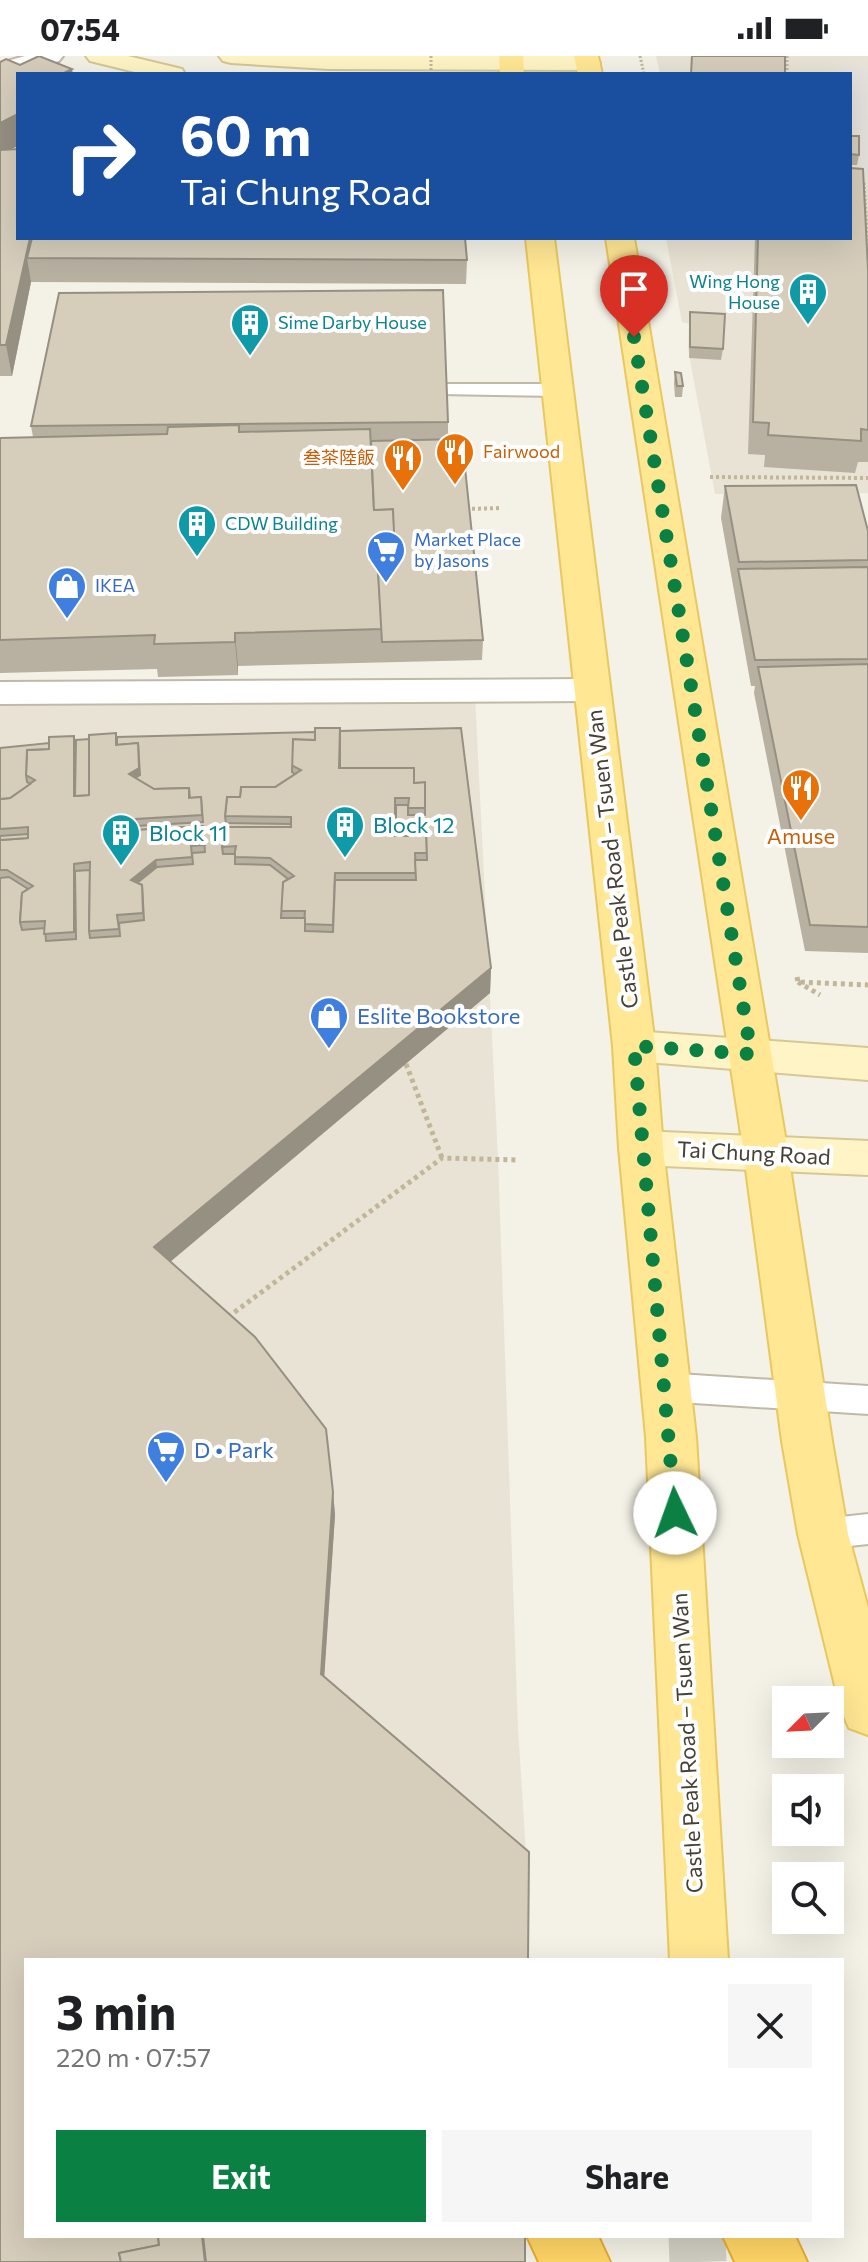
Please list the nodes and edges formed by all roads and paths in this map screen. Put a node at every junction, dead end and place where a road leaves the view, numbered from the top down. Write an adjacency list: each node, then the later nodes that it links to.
1 (51, 56): 6 (street)
2 (98, 56): 7 (street)
3 (231, 56): 4 (street)
4 (511, 64): 5 (street)
5 (588, 64)
6 (0, 71)
7 (165, 72)
8 (852, 180): 9 (path)
9 (866, 190): 12 (path)
10 (540, 240): 14 (main road, Castle Peak Road – Tsuen Wan)
11 (620, 240): 24 (main road)
12 (868, 246)
13 (446, 390): 14 (lane)
14 (560, 390): 19 (main road, Castle Peak Road – Tsuen Wan)
15 (697, 477): 16 (path)
16 (868, 478)
17 (501, 508): 18 (path)
18 (460, 509)
19 (592, 690): 20 (street); 23 (main road, Castle Peak Road – Tsuen Wan)
20 (0, 693)
21 (798, 982): 22 (path)
22 (820, 995)
23 (634, 1046): 24 (street); 27 (main road, Castle Peak Road – Tsuen Wan)
24 (751, 1054): 26 (street); 28 (main road)
25 (406, 1064): 29 (path)
26 (868, 1064)
27 (641, 1148): 28 (street, Tai Chung Road); 33 (main road, Castle Peak Road – Tsuen Wan)
28 (766, 1154): 30 (street, Tai Chung Road); 34 (main road)
29 (442, 1158): 31 (path); 32 (path)
30 (868, 1158)
31 (518, 1160)
32 (218, 1325)
33 (663, 1387): 34 (lane); 38 (main road, Castle Peak Road – Tsuen Wan)
34 (801, 1398): 35 (lane); 36 (main road)
35 (868, 1400)
36 (846, 1531): 37 (main road)
37 (868, 1710)
38 (699, 1958)
39 (560, 2238): 41 (highway)
40 (757, 2238): 42 (highway)
41 (578, 2262)
42 (775, 2262)

